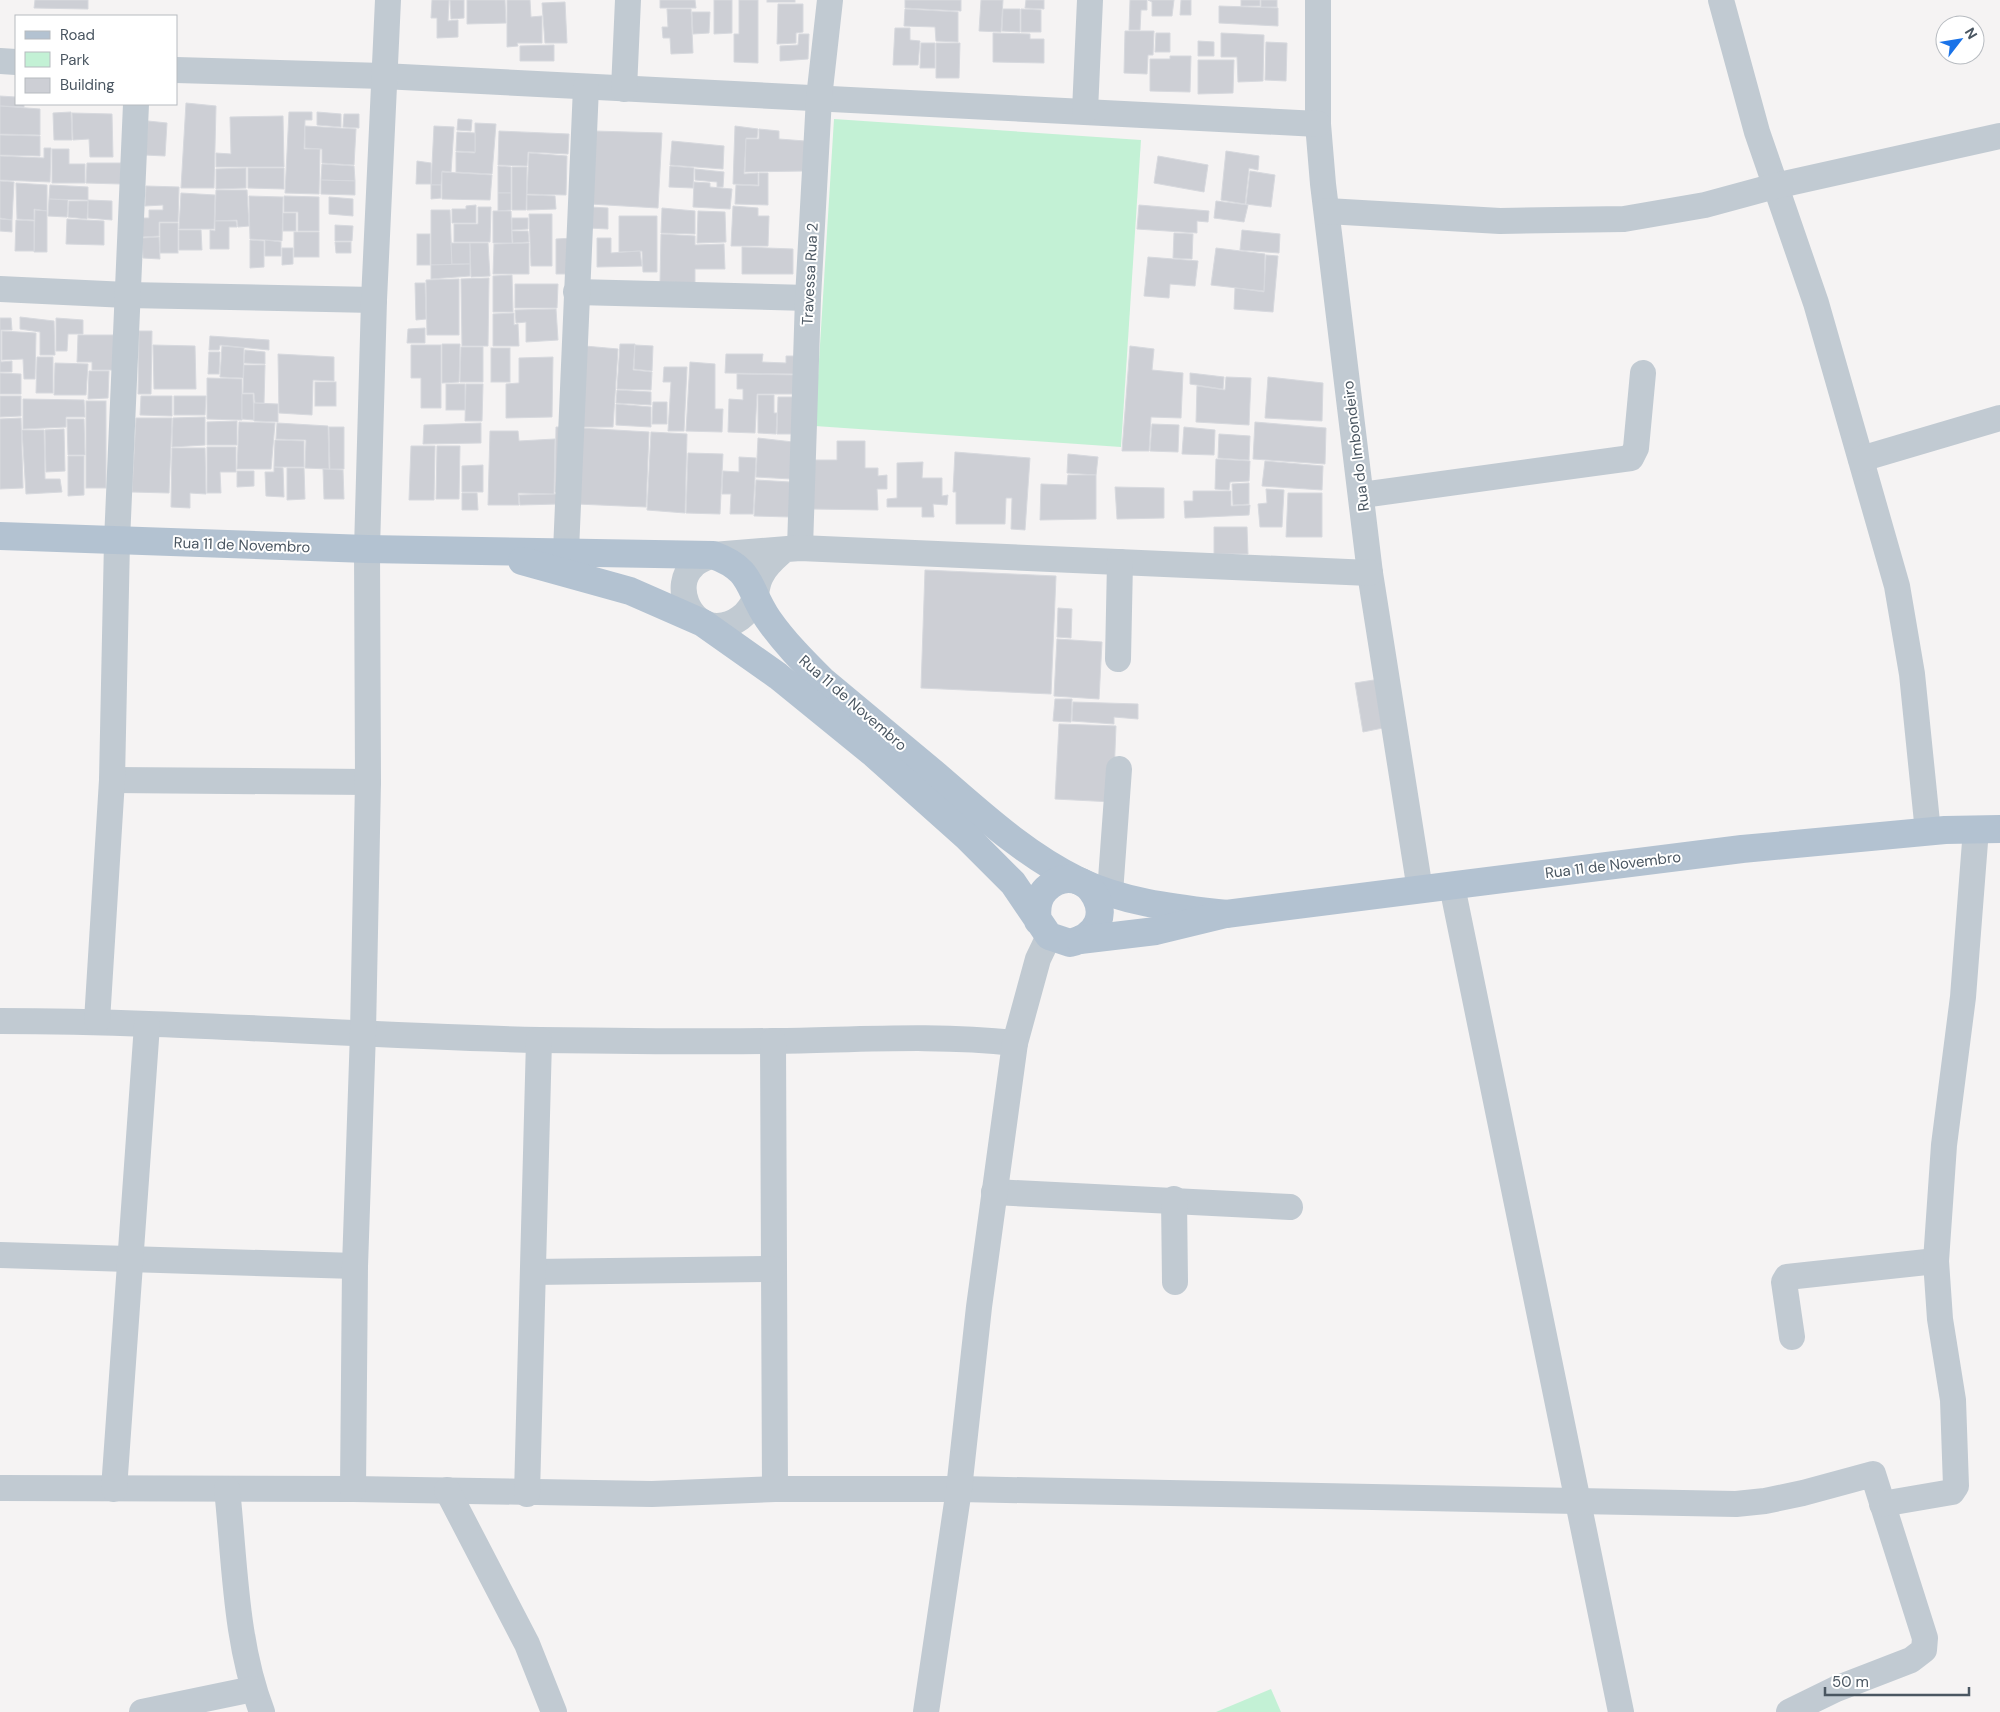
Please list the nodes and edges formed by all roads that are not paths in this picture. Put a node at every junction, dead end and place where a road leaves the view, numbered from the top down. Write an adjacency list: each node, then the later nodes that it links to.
1 (388, 0): 10 (street)
2 (628, 0): 12 (street)
3 (830, 0): 13 (street, Travessa Rua 2)
4 (1090, 0): 15 (street)
5 (1318, 0): 16 (street, Rua do Imbondeiro)
6 (1721, 0): 18 (street)
7 (0, 61): 8 (street)
8 (15, 62)
9 (178, 70): 10 (street)
10 (383, 76): 11 (street); 24 (street)
11 (586, 88): 12 (street); 21 (street)
12 (624, 89): 13 (street)
13 (819, 98): 15 (street); 23 (street, Travessa Rua 2)
14 (136, 105): 22 (street)
15 (1085, 111): 16 (street)
16 (1318, 124): 19 (street, Rua do Imbondeiro)
17 (2000, 136): 18 (street)
18 (1775, 186): 19 (street); 27 (street)
19 (1327, 212): 28 (street, Rua do Imbondeiro)
20 (0, 289): 22 (street)
21 (576, 292): 23 (street); 34 (street)
22 (127, 294): 24 (street); 30 (street)
23 (808, 298): 32 (street, Travessa Rua 2)
24 (374, 300): 31 (street)
25 (1643, 373): 28 (street)
26 (2000, 418): 27 (street)
27 (1861, 459): 45 (street)
28 (1362, 496): 37 (street, Rua do Imbondeiro)
29 (0, 536): 30 (main road, Rua 11 de Novembro)
30 (117, 541): 31 (main road, Rua 11 de Novembro); 42 (street)
31 (367, 549): 33 (main road, Rua 11 de Novembro); 43 (street)
32 (792, 549): 35 (street); 36 (street); 38 (street)
33 (485, 551): 34 (main road, Rua 11 de Novembro); 39 (main road, Rua 11 de Novembro)
34 (566, 551): 35 (main road, Rua 11 de Novembro)
35 (713, 555): 38 (main road, Rua 11 de Novembro); 39 (street)
36 (1120, 562): 37 (street); 40 (street)
37 (1370, 573): 48 (street, Rua do Imbondeiro)
38 (756, 597): 39 (street); 46 (main road, Rua 11 de Novembro)
39 (704, 623): 51 (main road, Rua 11 de Novembro)
40 (1118, 659)
41 (1119, 769): 49 (street)
42 (112, 780): 43 (street); 54 (street)
43 (368, 782): 56 (street)
44 (1988, 829): 45 (main road, Rua 11 de Novembro); 65 (street)
45 (1928, 832): 47 (main road, Rua 11 de Novembro)
46 (1079, 881): 49 (main road, Rua 11 de Novembro); 51 (main road, Rua 11 de Novembro); 52 (main road, Rua 11 de Novembro)
47 (1452, 886): 48 (main road, Rua 11 de Novembro); 79 (street)
48 (1420, 890): 50 (main road, Rua 11 de Novembro)
49 (1110, 893): 50 (main road, Rua 11 de Novembro)
50 (1226, 914): 52 (main road, Rua 11 de Novembro)
51 (1044, 928): 52 (main road, Rua 11 de Novembro); 59 (street)
52 (1080, 940)
53 (0, 1021): 54 (street)
54 (97, 1021): 55 (street)
55 (147, 1025): 56 (street); 64 (street)
56 (363, 1032): 57 (street); 66 (street)
57 (539, 1040): 58 (street); 68 (street)
58 (773, 1041): 59 (street); 67 (street)
59 (1014, 1043): 60 (street)
60 (994, 1192): 61 (street); 76 (street)
61 (1174, 1200): 62 (street); 69 (street)
62 (1290, 1207)
63 (0, 1254): 64 (street)
64 (130, 1260): 66 (street); 72 (street)
65 (1936, 1261): 70 (street); 80 (street)
66 (355, 1266): 74 (street)
67 (772, 1269): 68 (street); 75 (street)
68 (533, 1272): 78 (street)
69 (1175, 1282)
70 (1792, 1337)
71 (0, 1488): 72 (street)
72 (114, 1488): 73 (street)
73 (227, 1489): 74 (street); 81 (street)
74 (353, 1489): 77 (street)
75 (774, 1489): 76 (street); 78 (street)
76 (959, 1489): 79 (street); 84 (street)
77 (447, 1490): 78 (street); 83 (street)
78 (527, 1494)
79 (1576, 1499): 80 (street); 85 (street)
80 (1882, 1504): 86 (street)
81 (257, 1700): 82 (street)
82 (142, 1712)
83 (554, 1712)
84 (926, 1712)
85 (1621, 1712)
86 (1789, 1712)

